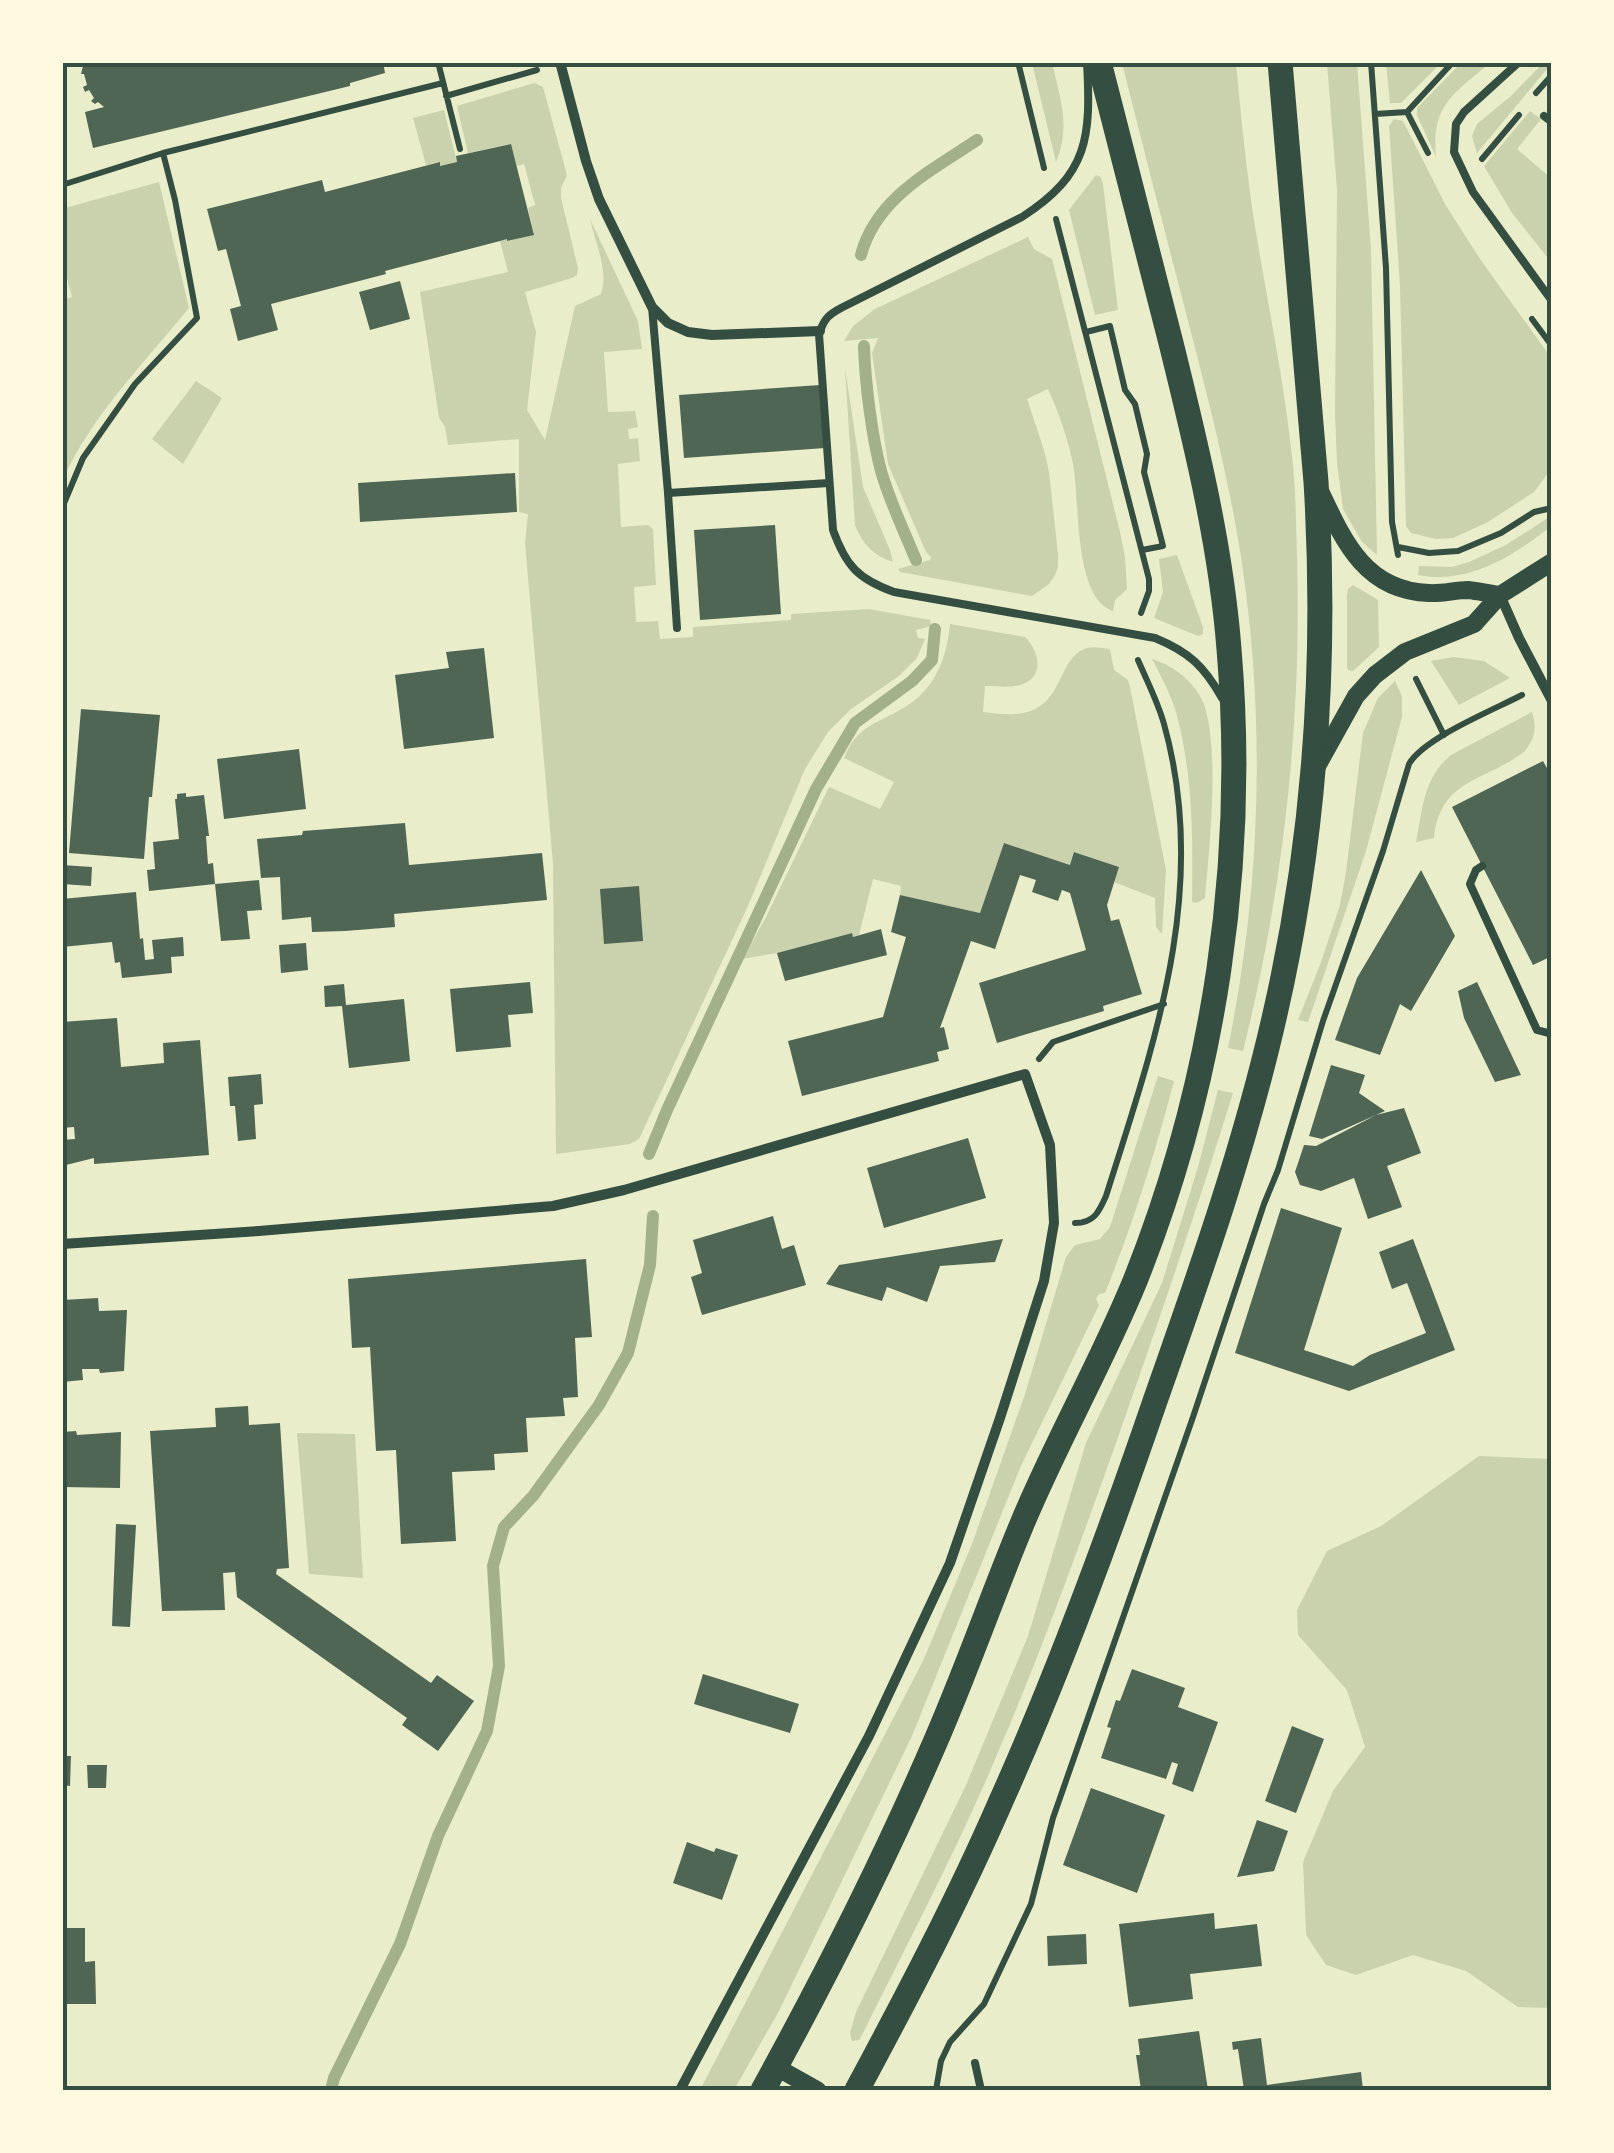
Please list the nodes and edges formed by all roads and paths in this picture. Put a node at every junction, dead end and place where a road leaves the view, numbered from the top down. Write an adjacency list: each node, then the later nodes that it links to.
1 (438, 62): 10 (path)
2 (1018, 62): 15 (path)
3 (1087, 62): 20 (lane)
4 (1098, 62): 38 (main road)
5 (1280, 62): 22 (main road)
6 (1371, 62): 12 (path)
7 (1454, 62): 12 (path)
8 (1518, 62): 18 (lane)
9 (560, 63): 11 (path); 19 (street)
10 (443, 83): 11 (path); 14 (path)
11 (446, 96): 13 (path)
12 (1375, 114): 27 (path)
13 (460, 149)
14 (163, 154): 16 (path); 25 (path)
15 (1045, 174)
16 (62, 185)
17 (1056, 220): 21 (path)
18 (1552, 301)
19 (652, 307): 20 (street); 24 (lane)
20 (820, 331): 23 (lane)
21 (1086, 332): 28 (path); 28 (path)
22 (1316, 482): 31 (street); 40 (main road)
23 (829, 483): 24 (lane); 38 (lane)
24 (668, 494): 33 (lane)
25 (62, 508)
26 (1552, 508): 27 (path)
27 (1398, 547): 29 (path)
28 (1142, 550): 32 (path)
29 (1398, 558)
30 (1552, 562): 31 (street)
31 (1500, 595): 37 (street); 40 (street)
32 (1139, 617)
33 (676, 628)
34 (1135, 655): 42 (path)
35 (1412, 669): 39 (path)
36 (1523, 694): 39 (path)
37 (1552, 701)
38 (1234, 720): 48 (main road)
39 (1444, 735): 53 (path)
40 (1314, 773): 52 (main road)
41 (1482, 866): 43 (lane)
42 (1164, 1004): 44 (path); 45 (path)
43 (1552, 1034)
44 (1054, 1042)
45 (1068, 1223)
46 (62, 1244): 49 (street)
47 (975, 2063): 54 (lane)
48 (776, 2068): 50 (main road); 51 (street)
49 (680, 2090)
50 (763, 2090)
51 (818, 2090)
52 (857, 2090)
53 (936, 2090)
54 (982, 2090)

